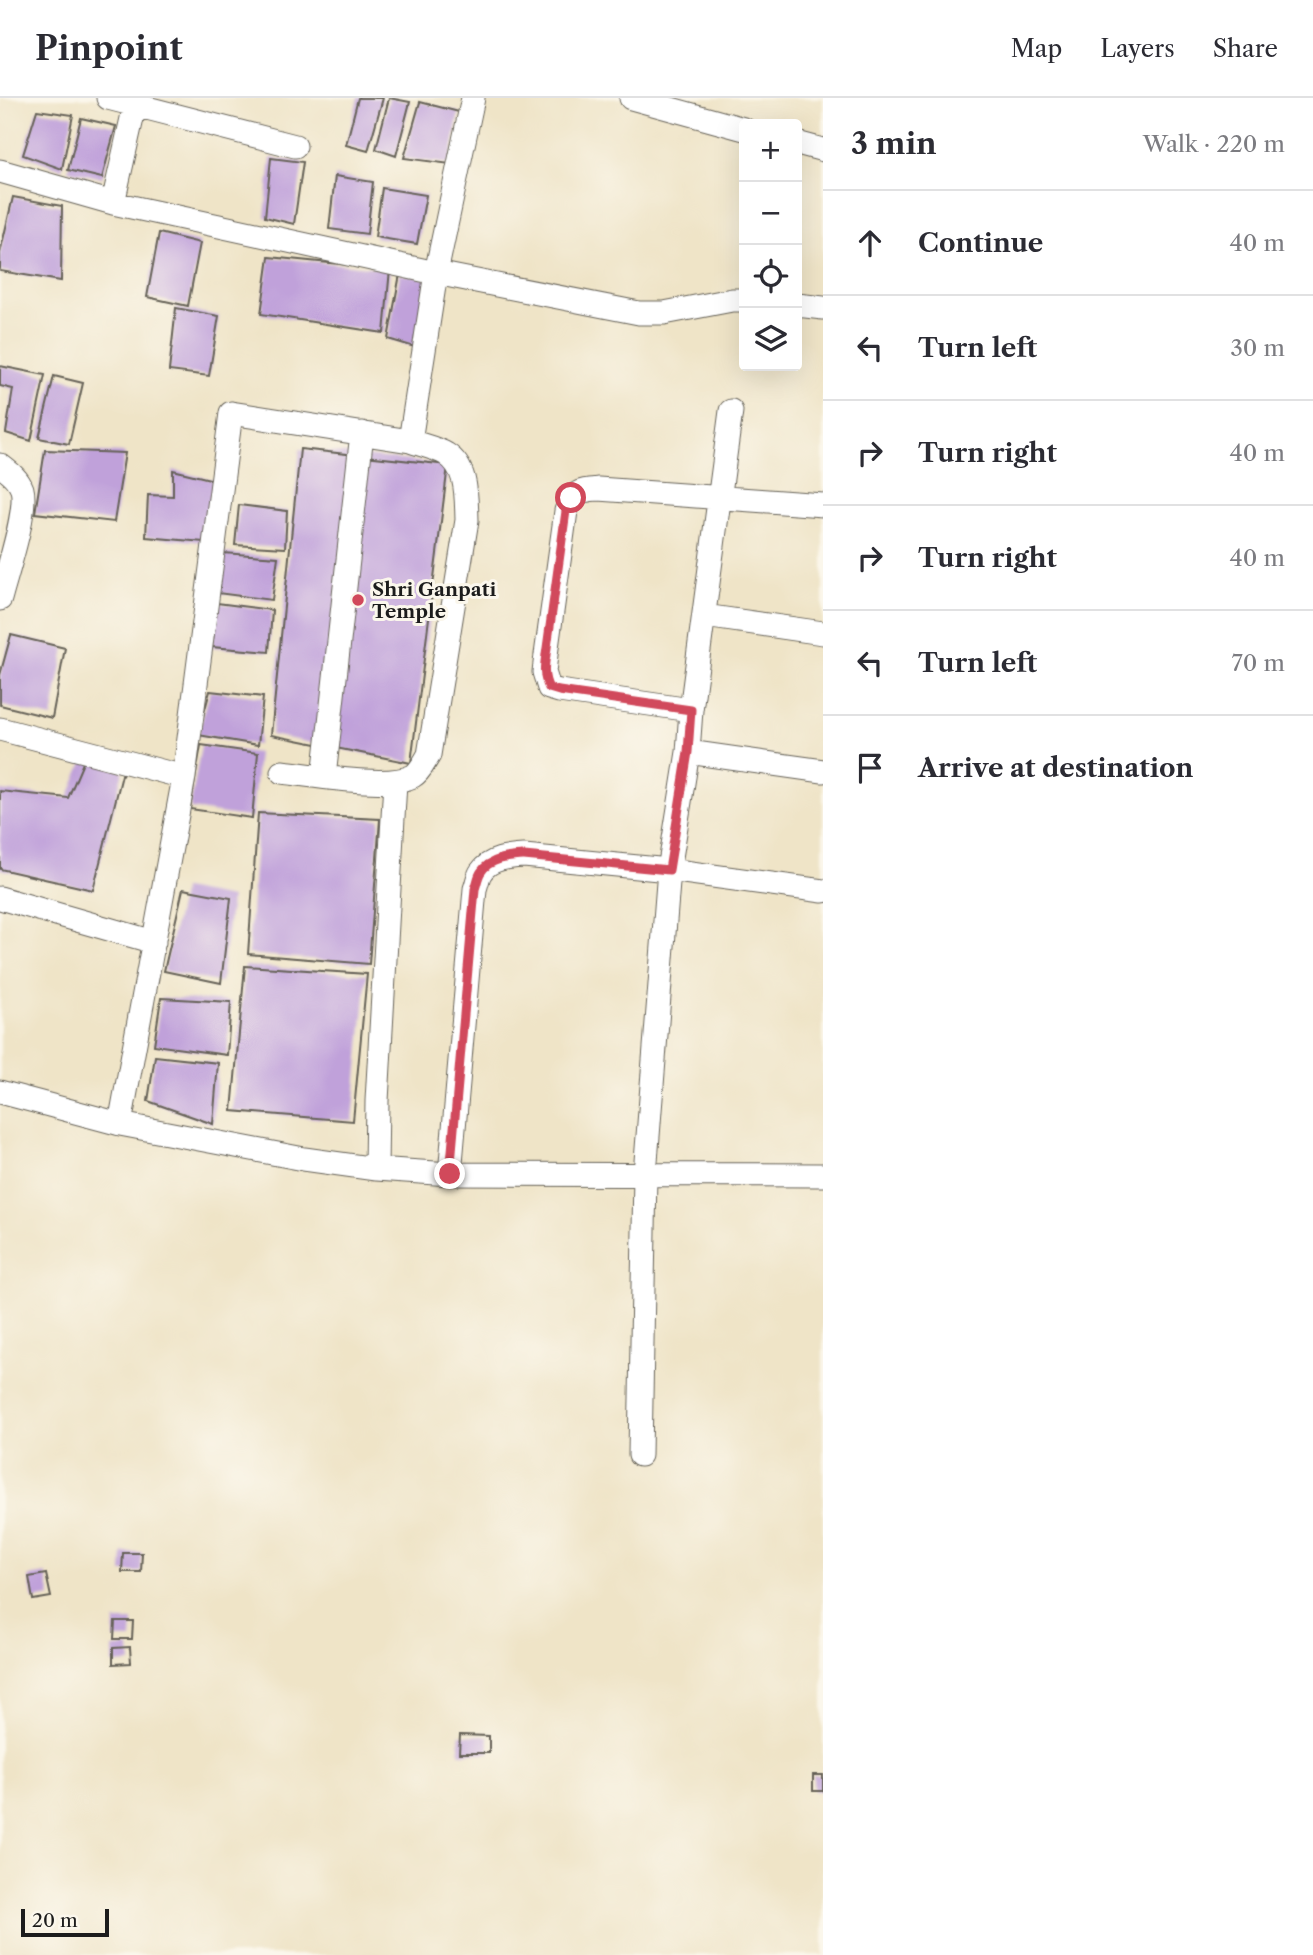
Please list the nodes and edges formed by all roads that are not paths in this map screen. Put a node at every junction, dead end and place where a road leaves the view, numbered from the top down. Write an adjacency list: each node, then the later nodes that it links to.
1 (108, 98): 4 (street)
2 (473, 98): 11 (street)
3 (631, 98): 5 (street)
4 (135, 105): 7 (street); 10 (street)
5 (739, 128)
6 (802, 144): 8 (street)
7 (295, 146)
8 (823, 150)
9 (0, 171): 10 (street)
10 (113, 203): 11 (street)
11 (436, 273): 12 (street); 17 (street)
12 (739, 300)
13 (802, 306): 14 (street)
14 (823, 308)
15 (731, 411): 19 (street)
16 (362, 433): 17 (street); 29 (street); 30 (street)
17 (410, 441): 31 (street)
18 (0, 465): 21 (street)
19 (719, 499): 20 (street); 22 (street); 24 (street)
20 (823, 505)
21 (0, 599)
22 (704, 616): 23 (street); 24 (street)
23 (823, 633)
24 (691, 710): 26 (street)
25 (0, 729): 29 (street)
26 (688, 752): 27 (street); 32 (street)
27 (823, 771)
28 (282, 772): 30 (street)
29 (184, 777): 35 (street)
30 (324, 777): 31 (street)
31 (395, 782): 38 (street)
32 (669, 870): 33 (street); 39 (street); 40 (street)
33 (823, 891)
34 (0, 898): 35 (street)
35 (154, 942): 37 (street)
36 (0, 1092): 37 (street)
37 (120, 1124): 38 (street)
38 (376, 1169): 39 (street)
39 (450, 1174): 40 (street)
40 (645, 1174): 41 (street); 42 (street)
41 (823, 1175)
42 (640, 1455)

